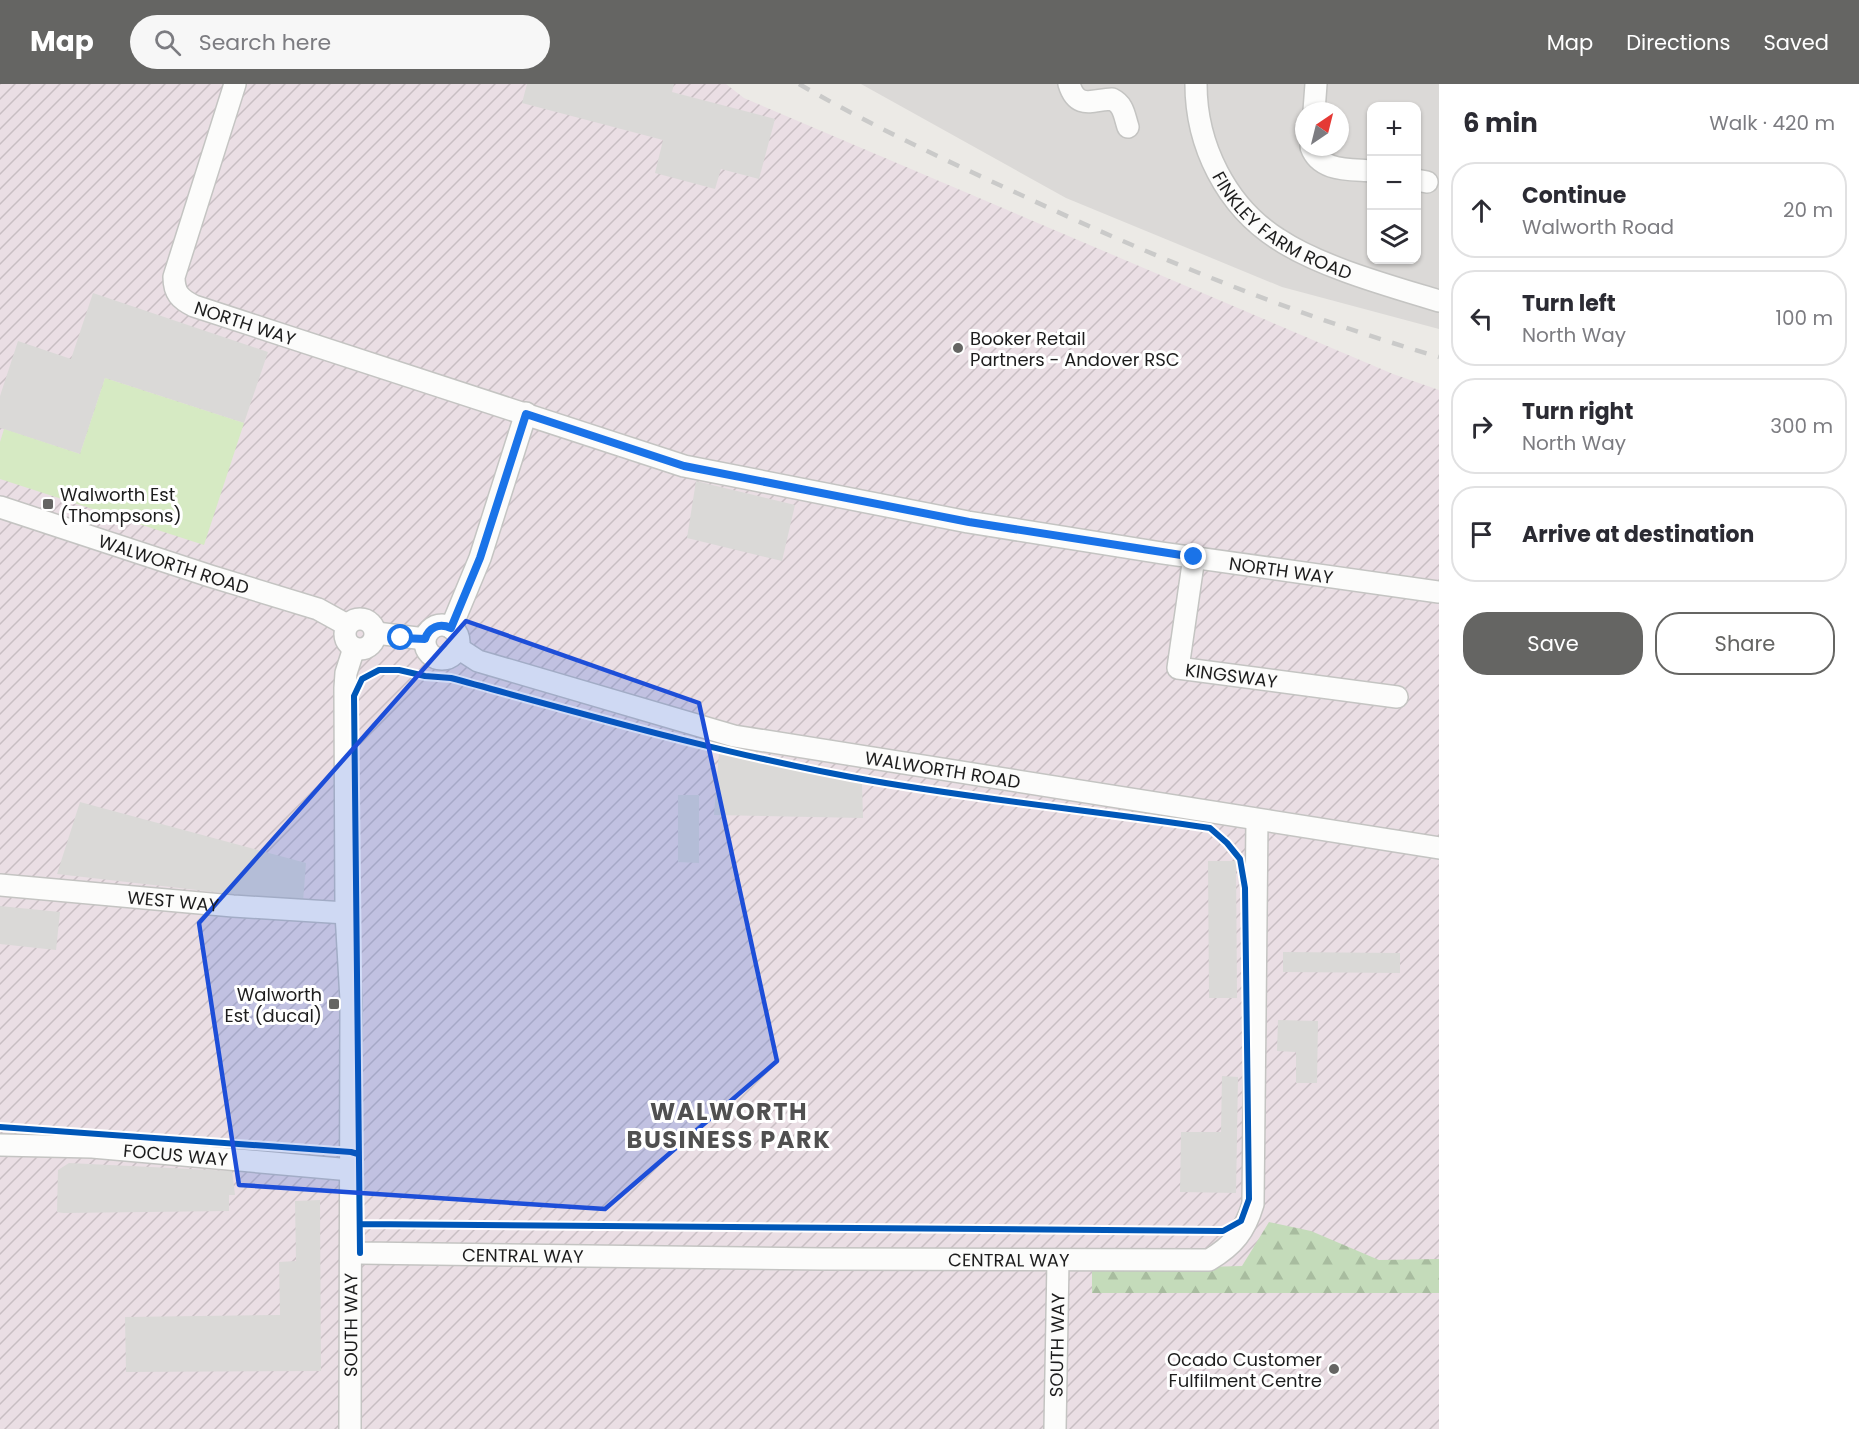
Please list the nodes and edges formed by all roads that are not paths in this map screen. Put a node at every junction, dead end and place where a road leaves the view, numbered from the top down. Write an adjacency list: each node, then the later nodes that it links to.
1 (236, 84): 10 (street, NORTH WAY)
2 (1069, 84): 6 (street)
3 (1196, 84): 9 (street, FINKLEY FARM ROAD)
4 (1316, 84): 5 (street)
5 (1315, 102)
6 (1128, 127)
7 (1316, 156): 8 (street)
8 (1367, 170)
9 (1439, 301)
10 (526, 414): 12 (street, NORTH WAY); 15 (street)
11 (0, 507): 14 (street, WALWORTH ROAD)
12 (1194, 557): 13 (street, NORTH WAY); 20 (street, KINGSWAY)
13 (1439, 592)
14 (348, 625): 16 (street, WALWORTH ROAD); 18 (street)
15 (451, 628): 17 (street); 19 (street)
16 (376, 633): 17 (street, WALWORTH ROAD); 18 (street)
17 (425, 639): 19 (street)
18 (354, 648): 24 (street, SOUTH WAY)
19 (458, 648): 21 (street, WALWORTH ROAD)
20 (1397, 697)
21 (1257, 820): 22 (street, WALWORTH ROAD); 28 (street, CENTRAL WAY)
22 (1439, 848)
23 (0, 885): 24 (street, WEST WAY)
24 (346, 913): 26 (street, SOUTH WAY)
25 (0, 1145): 26 (street, FOCUS WAY)
26 (351, 1170): 27 (street, SOUTH WAY)
27 (351, 1251): 28 (street, CENTRAL WAY); 29 (street, SOUTH WAY)
28 (1058, 1261): 30 (street, SOUTH WAY)
29 (350, 1429)
30 (1055, 1429)

